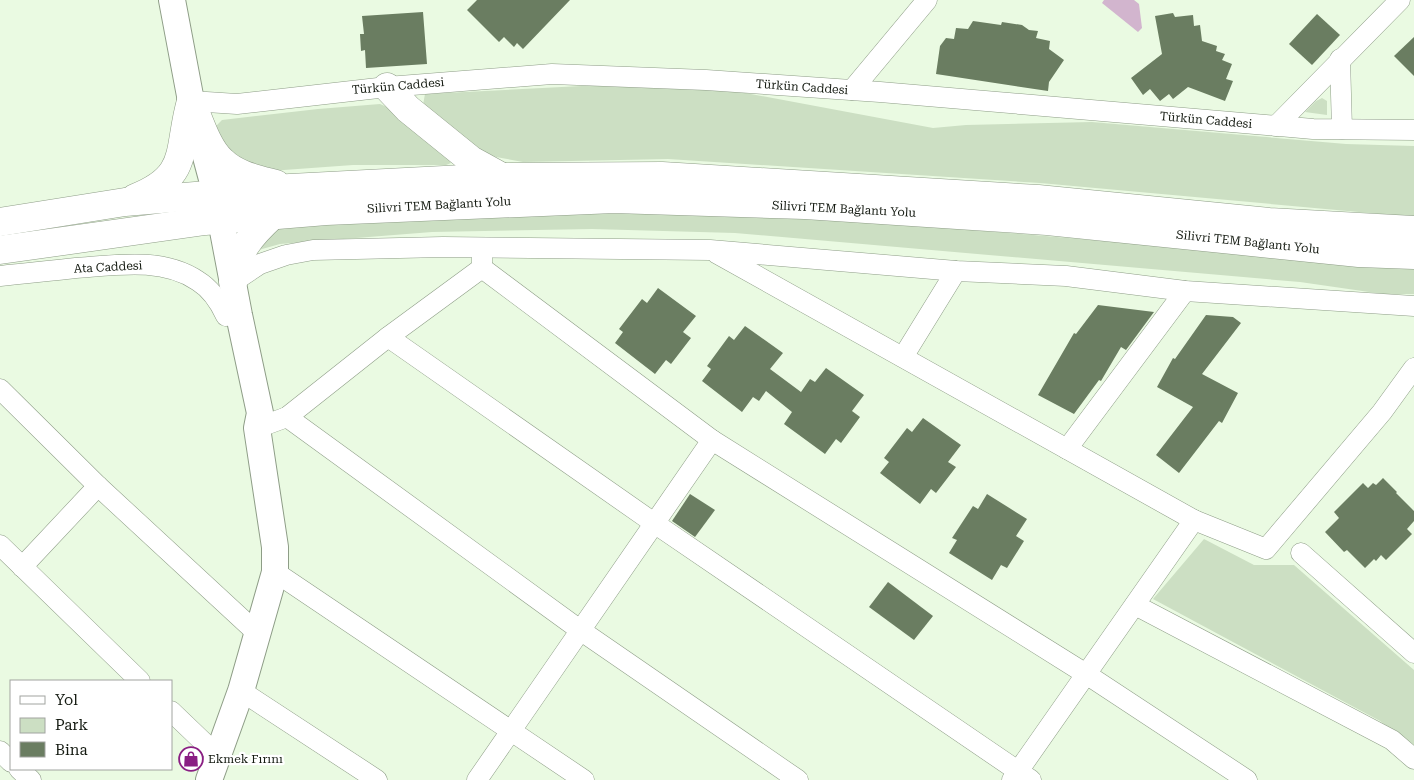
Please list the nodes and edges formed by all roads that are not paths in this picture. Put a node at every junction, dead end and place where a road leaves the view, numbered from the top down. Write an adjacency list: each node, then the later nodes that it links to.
1 (172, 0): 7 (main road)
2 (927, 0): 6 (street)
3 (1400, 0): 4 (street)
4 (1340, 59): 8 (street); 9 (street)
5 (387, 86): 6 (street, Türkün Caddesi); 7 (street, Türkün Caddesi); 11 (highway)
6 (852, 90): 8 (street, Türkün Caddesi)
7 (191, 101): 12 (highway); 13 (highway); 14 (main road)
8 (1276, 126): 9 (street, Türkün Caddesi)
9 (1342, 129): 10 (street, Türkün Caddesi)
10 (1414, 130)
11 (502, 177): 12 (highway, Silivri TEM Bağlantı Yolu); 17 (highway, Silivri TEM Bağlantı Yolu)
12 (290, 188): 14 (highway, Silivri TEM Bağlantı Yolu)
13 (125, 202): 14 (highway); 16 (highway)
14 (211, 208): 15 (highway, Silivri TEM Bağlantı Yolu); 18 (highway); 24 (main road); 27 (main road)
15 (273, 215): 20 (highway, Silivri TEM Bağlantı Yolu); 24 (highway)
16 (0, 222)
17 (1414, 230)
18 (0, 250)
19 (710, 250): 21 (street); 22 (street); 29 (street)
20 (1414, 255)
21 (482, 258): 24 (street); 28 (street); 34 (street)
22 (956, 270): 25 (street); 29 (street)
23 (0, 276): 27 (street, Ata Caddesi)
24 (233, 282): 33 (main road)
25 (1185, 291): 26 (street); 35 (street)
26 (1414, 306)
27 (226, 316): 33 (main road)
28 (388, 337): 32 (street); 38 (street)
29 (903, 357): 35 (street)
30 (1414, 368): 37 (street)
31 (0, 390): 36 (street)
32 (287, 417): 33 (street); 44 (street)
33 (257, 428): 42 (main road)
34 (712, 440): 38 (street); 47 (street)
35 (1067, 449): 37 (street)
36 (98, 486): 41 (street); 45 (street)
37 (1194, 520): 43 (street)
38 (654, 523): 44 (street); 55 (street)
39 (0, 545): 41 (street)
40 (1301, 553): 46 (street)
41 (22, 567): 48 (street)
42 (275, 572): 45 (main road); 51 (street)
43 (1135, 605): 47 (street); 52 (street)
44 (580, 630): 51 (street); 60 (street)
45 (258, 634): 49 (main road)
46 (1414, 653)
47 (1086, 674): 55 (street); 61 (street)
48 (139, 680)
49 (241, 691): 53 (main road); 57 (street)
50 (172, 712): 53 (street)
51 (511, 731): 58 (street); 59 (street)
52 (1414, 759)
53 (214, 768)
54 (19, 770): 56 (street)
55 (1020, 777)
56 (31, 780)
57 (376, 780)
58 (477, 780)
59 (584, 780)
60 (798, 780)
61 (1247, 780)

